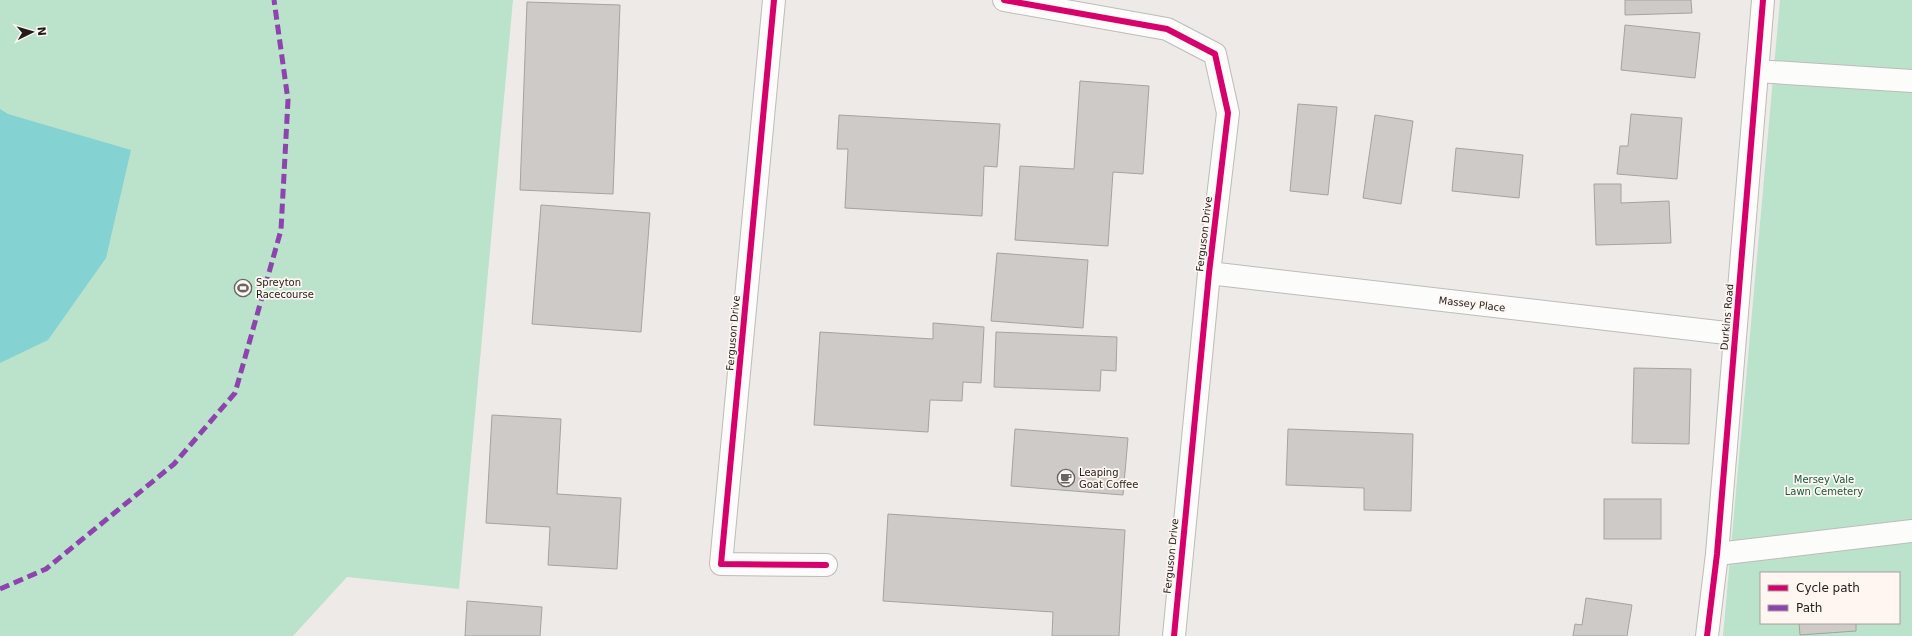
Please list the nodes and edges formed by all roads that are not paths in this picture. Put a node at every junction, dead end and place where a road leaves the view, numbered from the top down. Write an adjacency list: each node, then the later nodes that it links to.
1 (774, 0): 10 (street, Ferguson Drive)
2 (1004, 0): 6 (street, Ferguson Drive)
3 (1763, 0): 4 (street, Durkins Road)
4 (1758, 71): 5 (street); 7 (street, Durkins Road)
5 (1912, 81)
6 (1209, 273): 7 (street, Massey Place); 11 (street, Ferguson Drive)
7 (1735, 334): 9 (street, Durkins Road)
8 (1912, 531): 9 (street)
9 (1717, 554): 12 (street, Durkins Road)
10 (826, 565)
11 (1174, 636)
12 (1707, 636)

